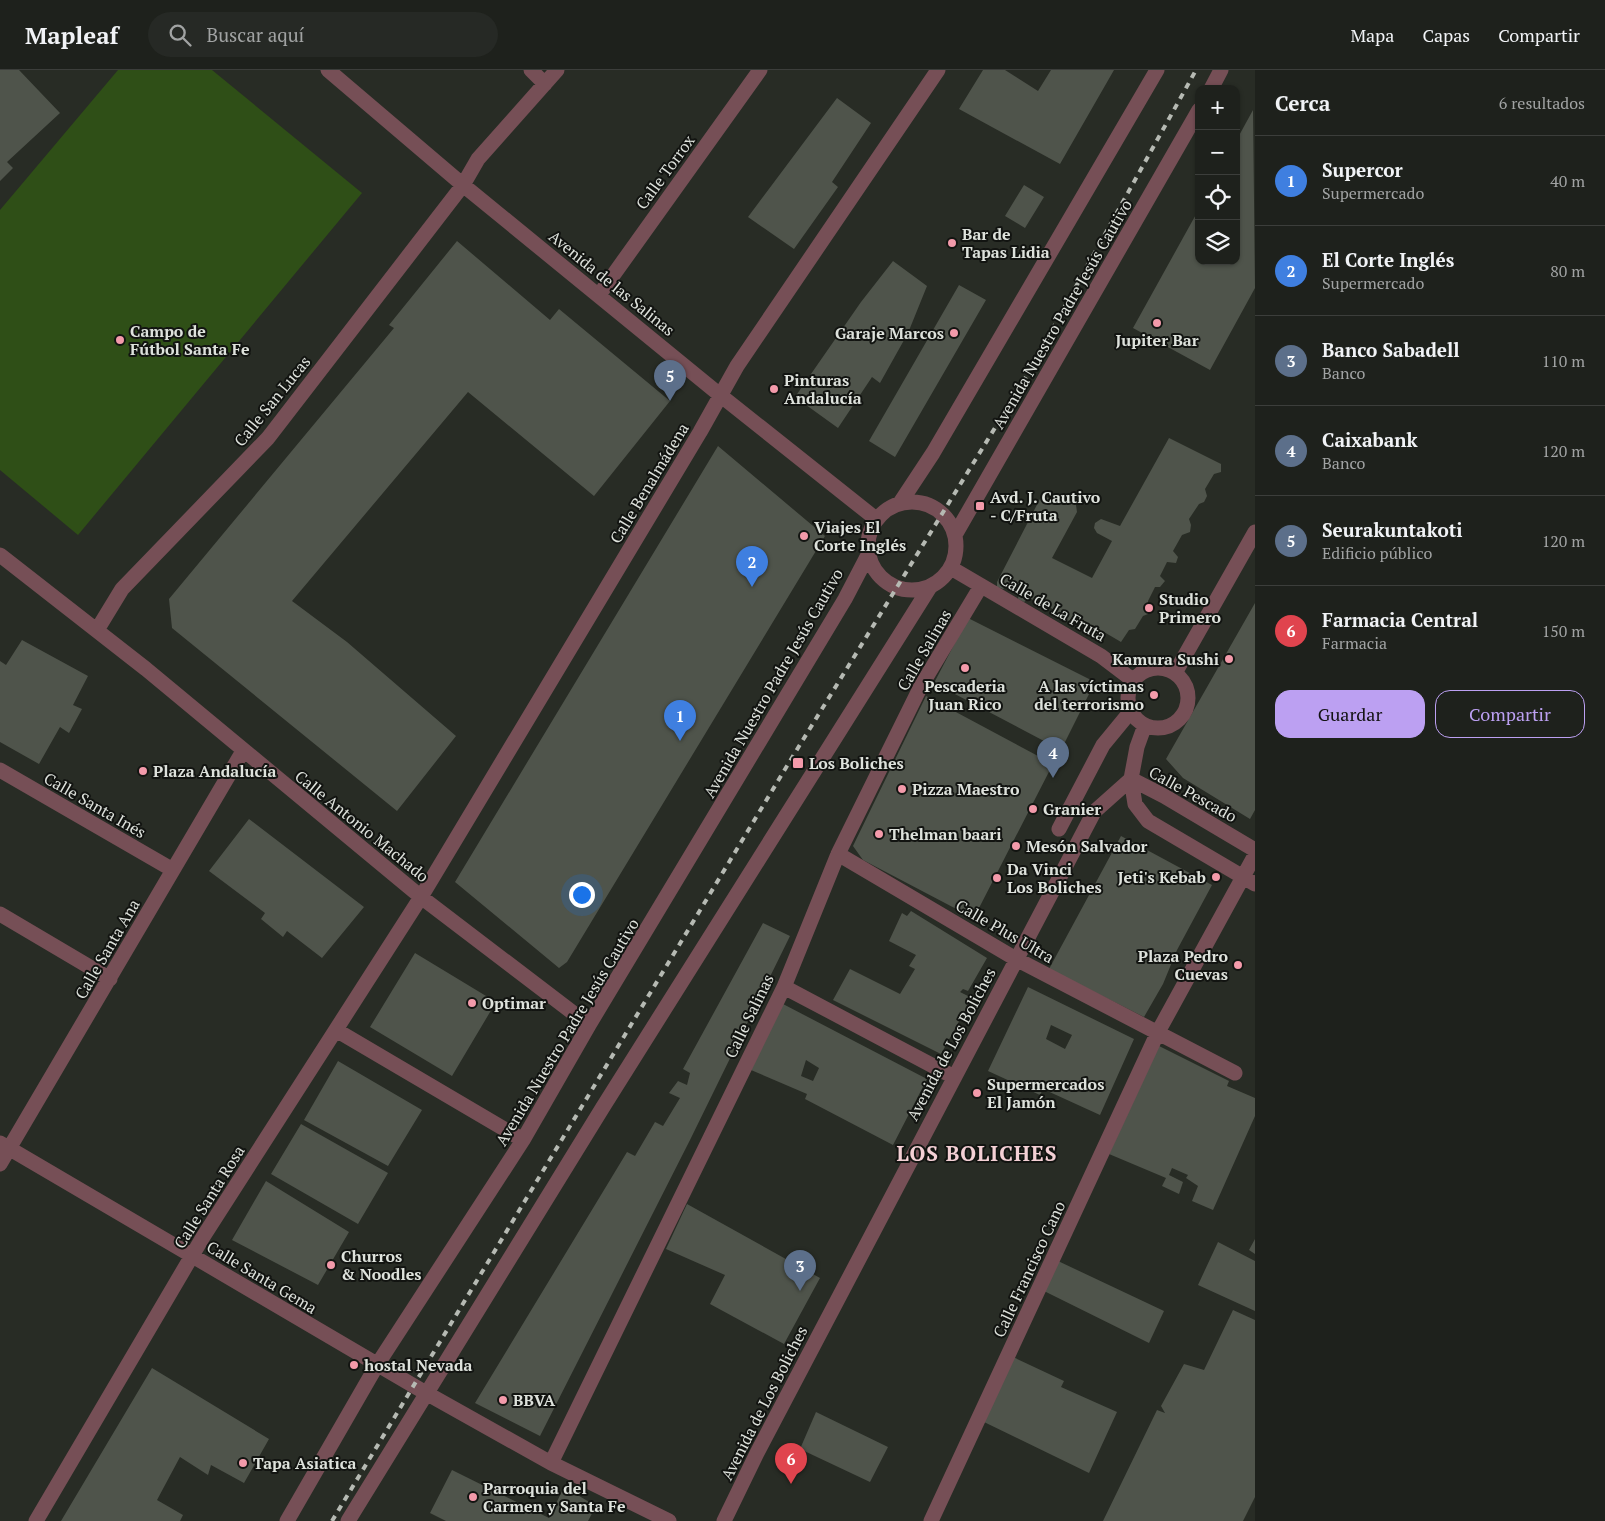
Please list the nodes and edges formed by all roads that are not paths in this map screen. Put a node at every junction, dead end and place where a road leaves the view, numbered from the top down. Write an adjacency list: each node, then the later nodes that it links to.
1 (328, 70): 11 (street, Avenida de las Salinas)
2 (531, 70): 8 (street)
3 (558, 70): 8 (street, Calle San Lucas)
4 (760, 70): 12 (street, Calle Torrox)
5 (938, 70): 13 (street, Calle Benalmádena)
6 (1157, 70): 14 (street)
7 (1221, 70): 9 (street)
8 (545, 84): 11 (street, Calle San Lucas)
9 (1213, 85)
10 (1195, 117): 17 (street, Avenida Nuestro Padre Jesús Cautivo)
11 (463, 185): 12 (street, Avenida de las Salinas); 24 (street, Calle San Lucas)
12 (599, 295): 13 (street, Avenida de las Salinas)
13 (720, 396): 15 (street, Avenida de las Salinas); 38 (street, Calle Benalmádena)
14 (900, 503): 15 (street); 17 (street)
15 (876, 519): 20 (street)
16 (1255, 532): 18 (street)
17 (955, 535): 21 (street)
18 (1250, 551): 25 (street)
19 (0, 555): 24 (street, Calle Antonio Machado)
20 (868, 555): 23 (street); 43 (street, Avenida Nuestro Padre Jesús Cautivo)
21 (951, 568): 22 (street, Calle de La Fruta); 23 (street)
22 (981, 586): 26 (street, Calle de La Fruta); 34 (street, Calle Salinas)
23 (930, 587): 53 (street)
24 (97, 630): 29 (street, Calle Antonio Machado)
25 (1175, 673): 26 (street); 28 (street)
26 (1134, 681): 27 (street)
27 (1131, 711): 28 (street); 32 (street)
28 (1145, 725): 31 (street)
29 (244, 751): 36 (street, Calle Santa Ana); 38 (street, Calle Antonio Machado)
30 (0, 770): 36 (street, Calle Santa Inés)
31 (1132, 779): 33 (street, Calle Pescado); 37 (street, Calle Pescado); 40 (street, Avenida de Los Boliches)
32 (1059, 829)
33 (1255, 850)
34 (838, 854): 40 (street, Calle Plus Ultra); 42 (street, Calle Salinas)
35 (1255, 855): 37 (street, Calle Francisco Cano)
36 (173, 870): 41 (street, Calle Santa Ana)
37 (1249, 880): 45 (street, Calle Francisco Cano)
38 (421, 897): 43 (street, Calle Antonio Machado); 44 (street, Calle Santa Rosa)
39 (0, 914): 41 (street)
40 (1016, 959): 45 (street, Calle Plus Ultra); 47 (street, Avenida de Los Boliches)
41 (110, 979): 49 (street, Calle Santa Ana)
42 (784, 987): 47 (street); 54 (street, Calle Salinas)
43 (589, 1025): 48 (street, Avenida Nuestro Padre Jesús Cautivo)
44 (336, 1030): 48 (street); 51 (street, Calle Santa Rosa)
45 (1158, 1032): 46 (street, Calle Plus Ultra); 60 (street, Calle Francisco Cano)
46 (1235, 1073)
47 (954, 1077): 59 (street, Avenida de Los Boliches)
48 (523, 1140): 52 (street, Avenida Nuestro Padre Jesús Cautivo)
49 (5, 1145): 50 (street, Calle Santa Ana); 51 (street, Calle Santa Gema)
50 (0, 1164)
51 (192, 1256): 52 (street, Calle Santa Gema); 55 (street, Calle Santa Rosa)
52 (377, 1365): 53 (street, Calle Santa Gema); 56 (street, Avenida Nuestro Padre Jesús Cautivo)
53 (426, 1393): 54 (street, Calle Santa Gema); 57 (street)
54 (551, 1463): 58 (street, Calle Santa Gema)
55 (36, 1521)
56 (287, 1521)
57 (348, 1521)
58 (669, 1521)
59 (724, 1521)
60 (931, 1521)

